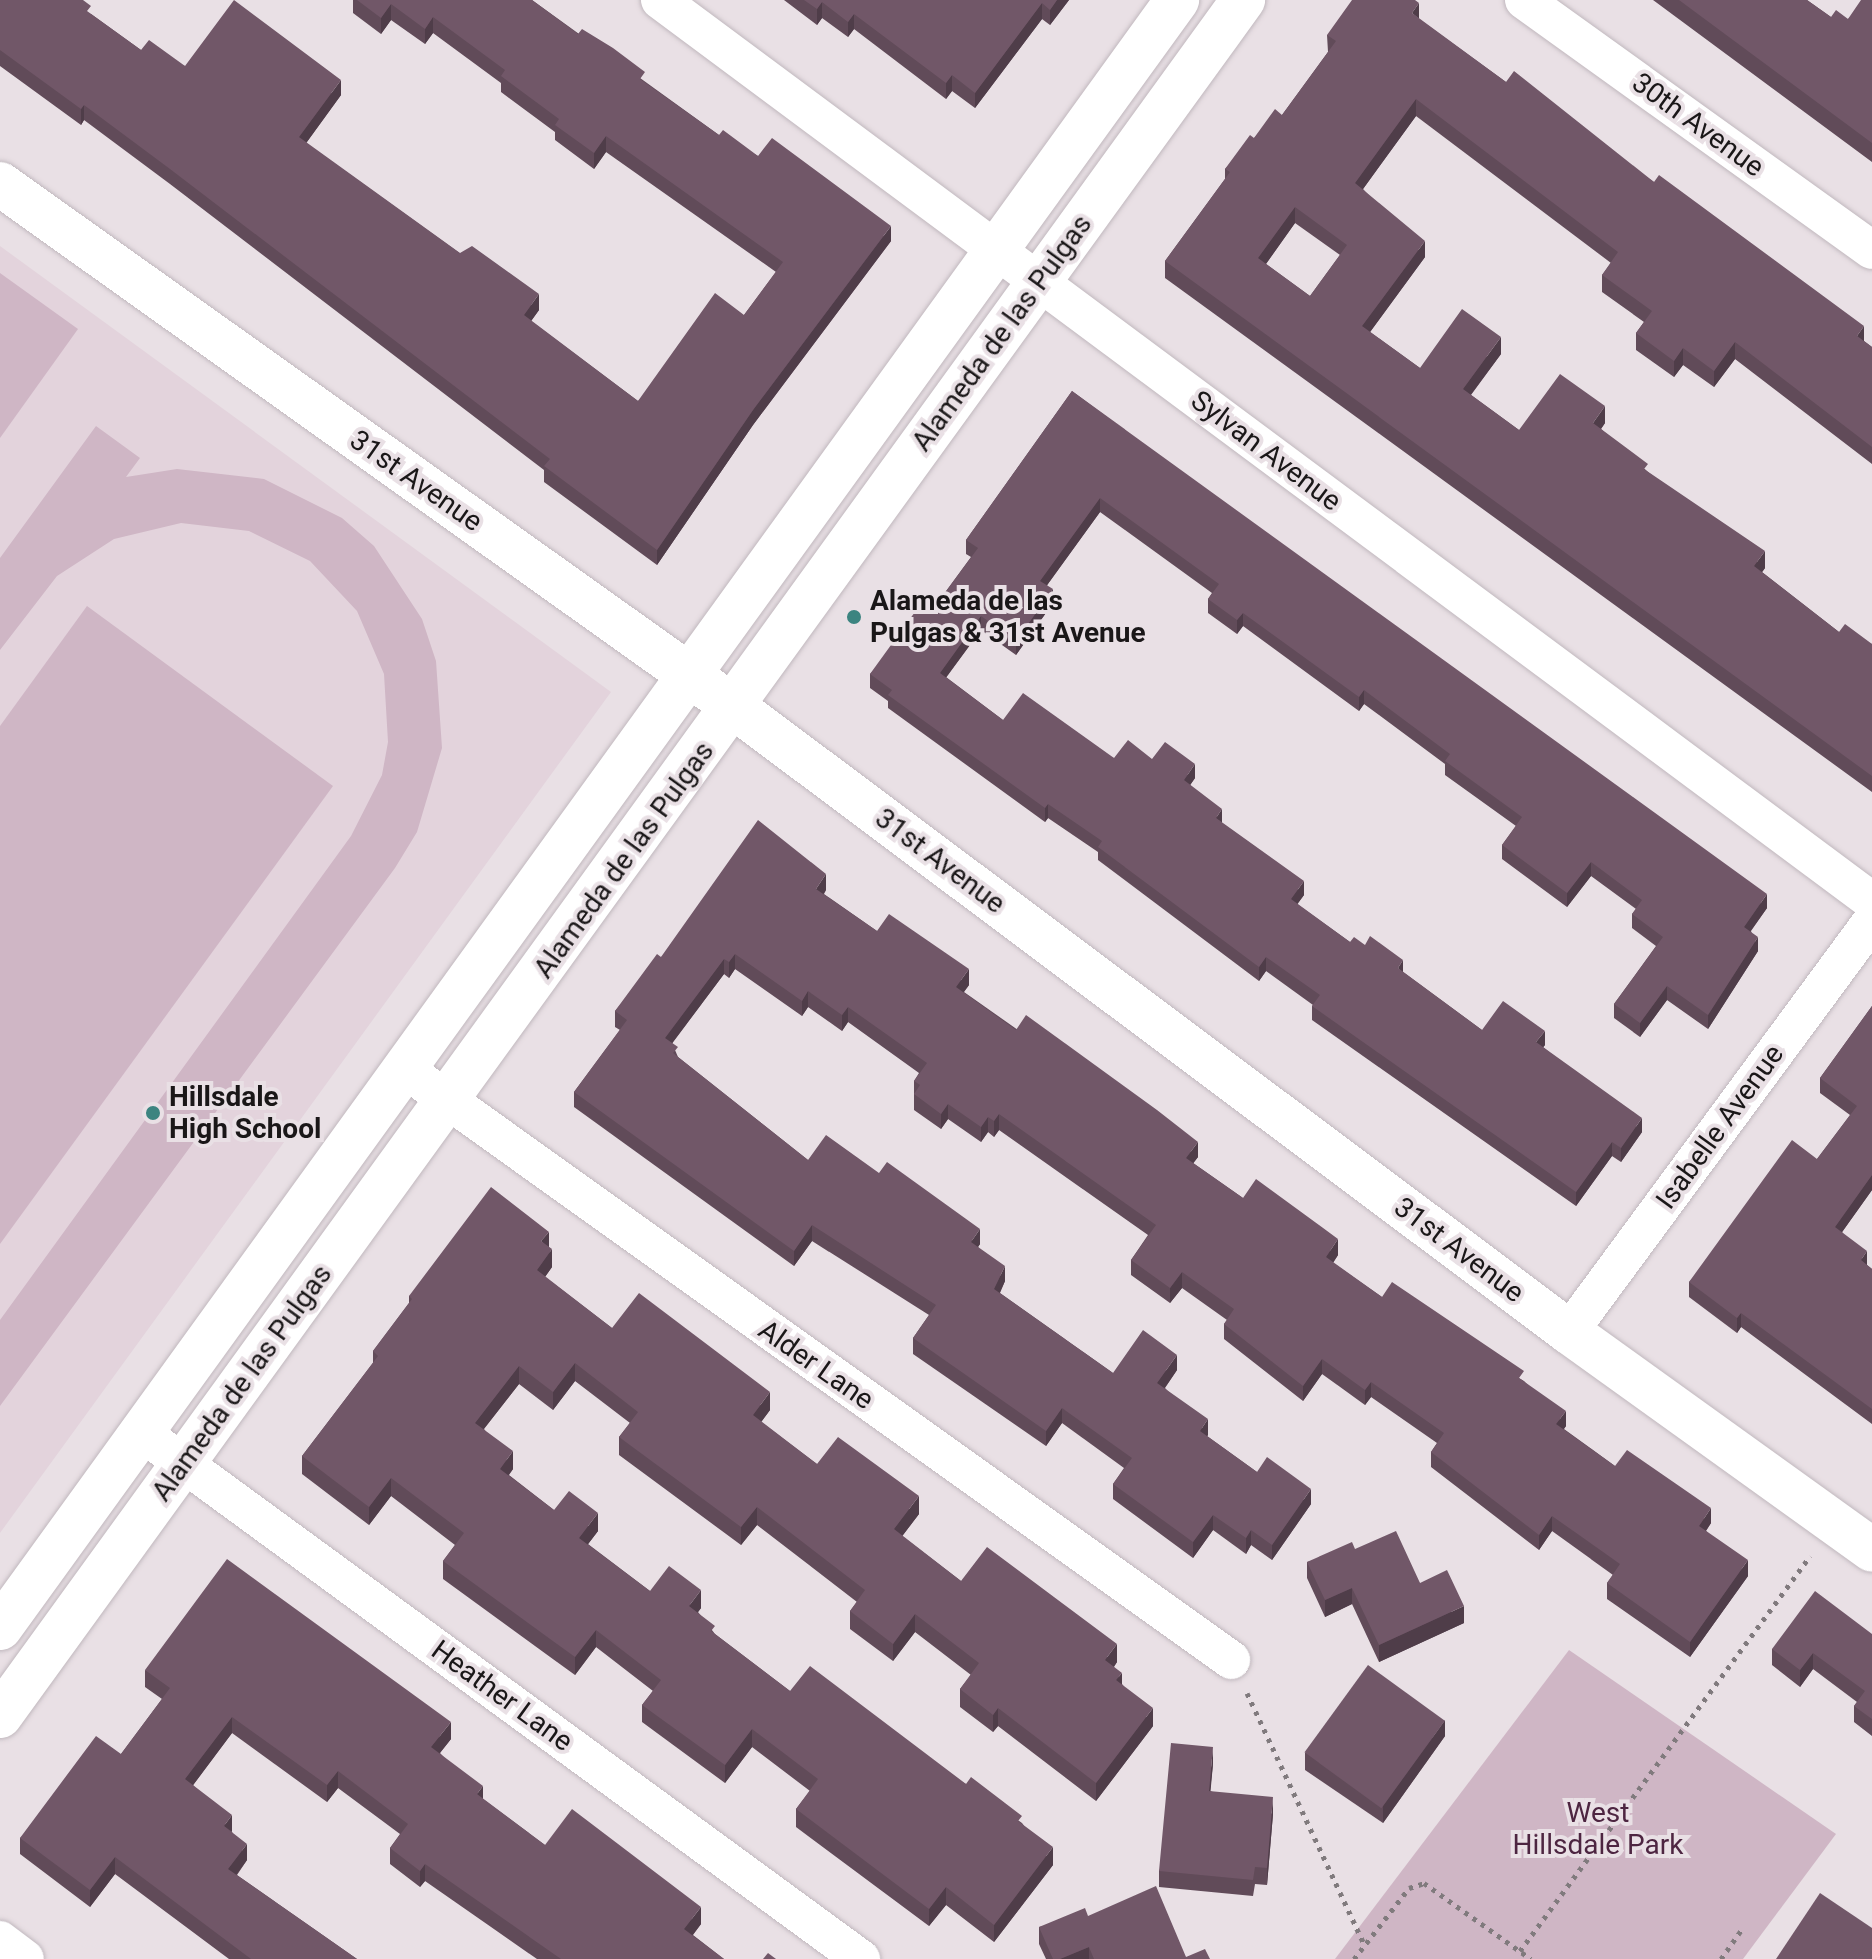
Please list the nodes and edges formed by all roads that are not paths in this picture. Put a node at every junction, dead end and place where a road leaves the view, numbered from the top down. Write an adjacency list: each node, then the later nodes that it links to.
1 (660, 0): 6 (street, Sylvan Avenue)
2 (1177, 0): 6 (main road, Alameda de las Pulgas)
3 (1243, 0): 8 (main road, Alameda de las Pulgas)
4 (1524, 0): 7 (street, 30th Avenue)
5 (0, 184): 9 (main road, 31st Avenue)
6 (997, 247): 8 (street, Sylvan Avenue); 9 (main road, Alameda de las Pulgas)
7 (1872, 250)
8 (1038, 281): 10 (main road, Alameda de las Pulgas); 11 (street, Sylvan Avenue)
9 (690, 676): 10 (main road, 31st Avenue); 13 (main road, Alameda de las Pulgas)
10 (734, 707): 14 (main road, Alameda de las Pulgas); 15 (main road, 31st Avenue)
11 (1872, 901)
12 (1872, 921): 15 (street, Isabelle Avenue)
13 (403, 1068): 14 (street, Alder Lane); 16 (main road, Alameda de las Pulgas)
14 (447, 1101): 17 (main road, Alameda de las Pulgas); 20 (street, Alder Lane)
15 (1569, 1332): 18 (main road, 31st Avenue)
16 (142, 1433): 17 (street, Heather Lane); 19 (main road, Alameda de las Pulgas)
17 (183, 1463): 21 (main road, Alameda de las Pulgas); 24 (street, Heather Lane)
18 (1872, 1550)
19 (0, 1628)
20 (1231, 1660)
21 (0, 1716)
22 (0, 1940): 23 (street)
23 (25, 1959)
24 (861, 1959)

